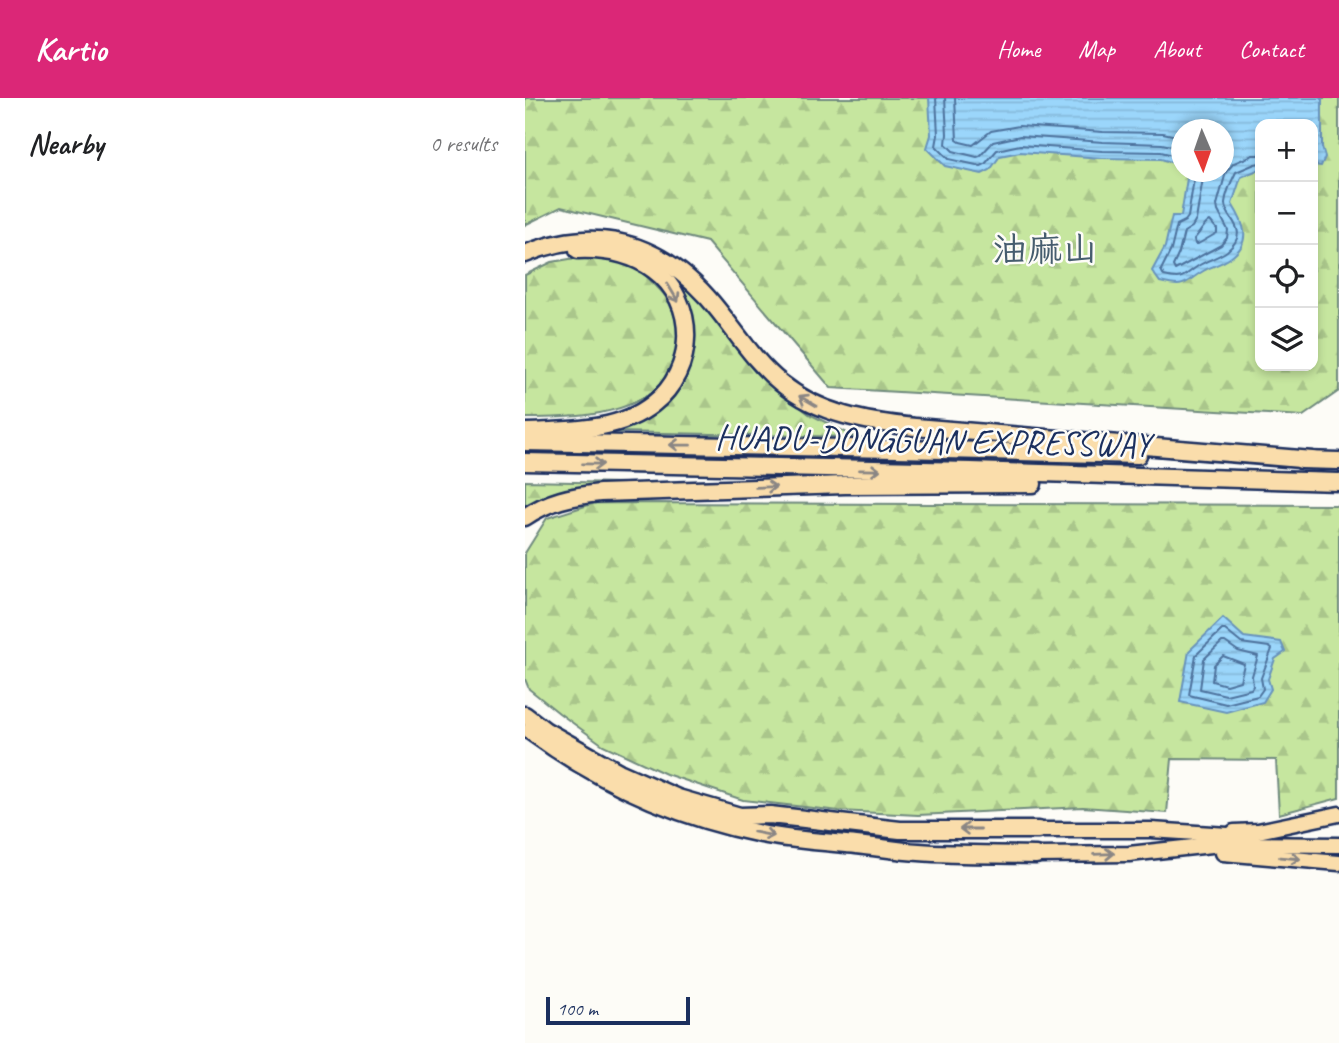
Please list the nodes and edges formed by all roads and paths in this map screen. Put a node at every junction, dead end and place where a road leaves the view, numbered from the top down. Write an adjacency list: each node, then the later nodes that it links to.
1 (525, 254): 5 (highway, one-way to 1)
2 (525, 264): 3 (highway, one-way to 3)
3 (525, 432)
4 (525, 442): 5 (highway, HUADU-DONGGUAN EXPRESSWAY, one-way to 4)
5 (1311, 460): 6 (highway, HUADU-DONGGUAN EXPRESSWAY)
6 (1339, 461)
7 (525, 462): 8 (highway, HUADU-DONGGUAN EXPRESSWAY, one-way to 8)
8 (1312, 481): 9 (highway, HUADU-DONGGUAN EXPRESSWAY); 10 (highway, one-way to 8)
9 (1339, 482)
10 (525, 517)
11 (525, 706): 14 (highway)
12 (525, 715): 14 (highway)
13 (525, 728): 21 (highway, one-way to 21)
14 (582, 750): 16 (highway, one-way to 14)
15 (1339, 814): 17 (main road)
16 (1038, 830): 17 (main road)
17 (1213, 833): 18 (main road)
18 (1339, 838)
19 (1339, 845): 20 (main road)
20 (1173, 849): 21 (main road, one-way to 20); 22 (main road, one-way to 22)
21 (1036, 855)
22 (1339, 863)

